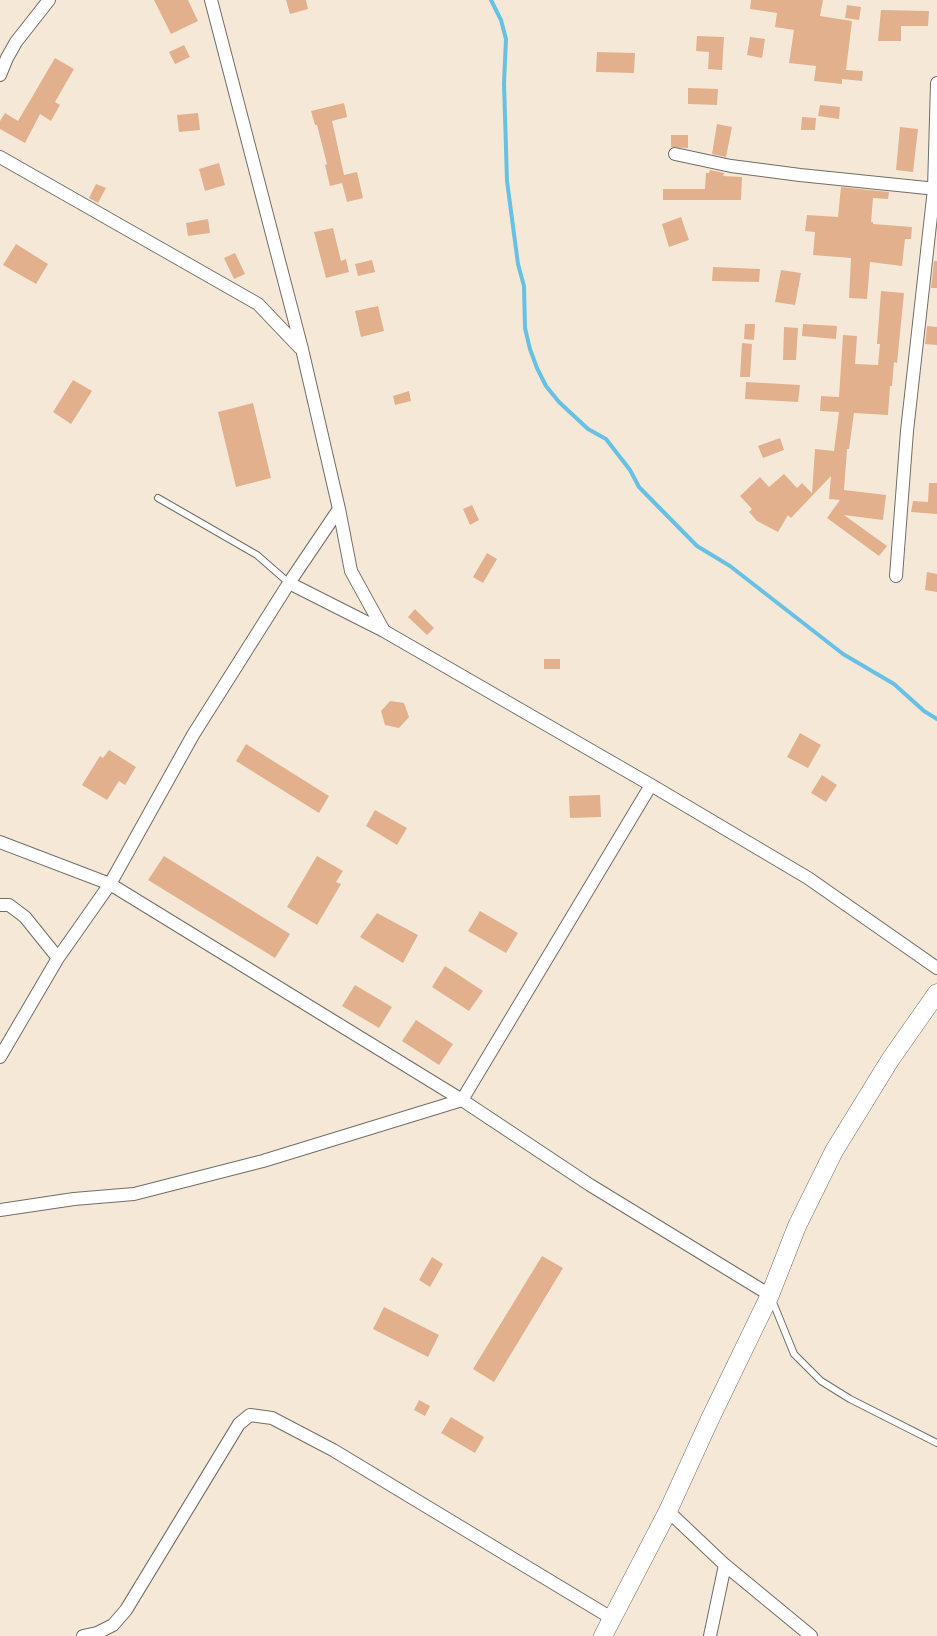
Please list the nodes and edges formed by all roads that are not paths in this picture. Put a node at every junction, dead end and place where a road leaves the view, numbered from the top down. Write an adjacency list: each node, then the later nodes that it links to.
1 (49, 0): 3 (street)
2 (211, 0): 8 (street)
3 (0, 76)
4 (937, 83): 7 (street)
5 (675, 154): 7 (street)
6 (0, 157): 8 (street)
7 (935, 189): 11 (street)
8 (302, 349): 10 (street)
9 (158, 498): 12 (lane)
10 (339, 509): 12 (street); 13 (street)
11 (896, 576)
12 (289, 583): 13 (street); 16 (street)
13 (384, 631): 14 (street)
14 (651, 784): 19 (street); 22 (street)
15 (0, 842): 16 (street)
16 (110, 884): 18 (street); 22 (street)
17 (0, 905): 18 (street)
18 (58, 958): 21 (street)
19 (937, 968)
20 (937, 993): 24 (main road)
21 (0, 1057)
22 (462, 1100): 23 (street); 24 (street)
23 (0, 1210)
24 (770, 1295): 25 (lane); 26 (main road)
25 (937, 1443)
26 (668, 1511): 27 (street); 28 (main road)
27 (725, 1565): 31 (street); 32 (street)
28 (613, 1619): 29 (street); 30 (main road)
29 (83, 1636)
30 (603, 1636)
31 (710, 1636)
32 (811, 1636)

